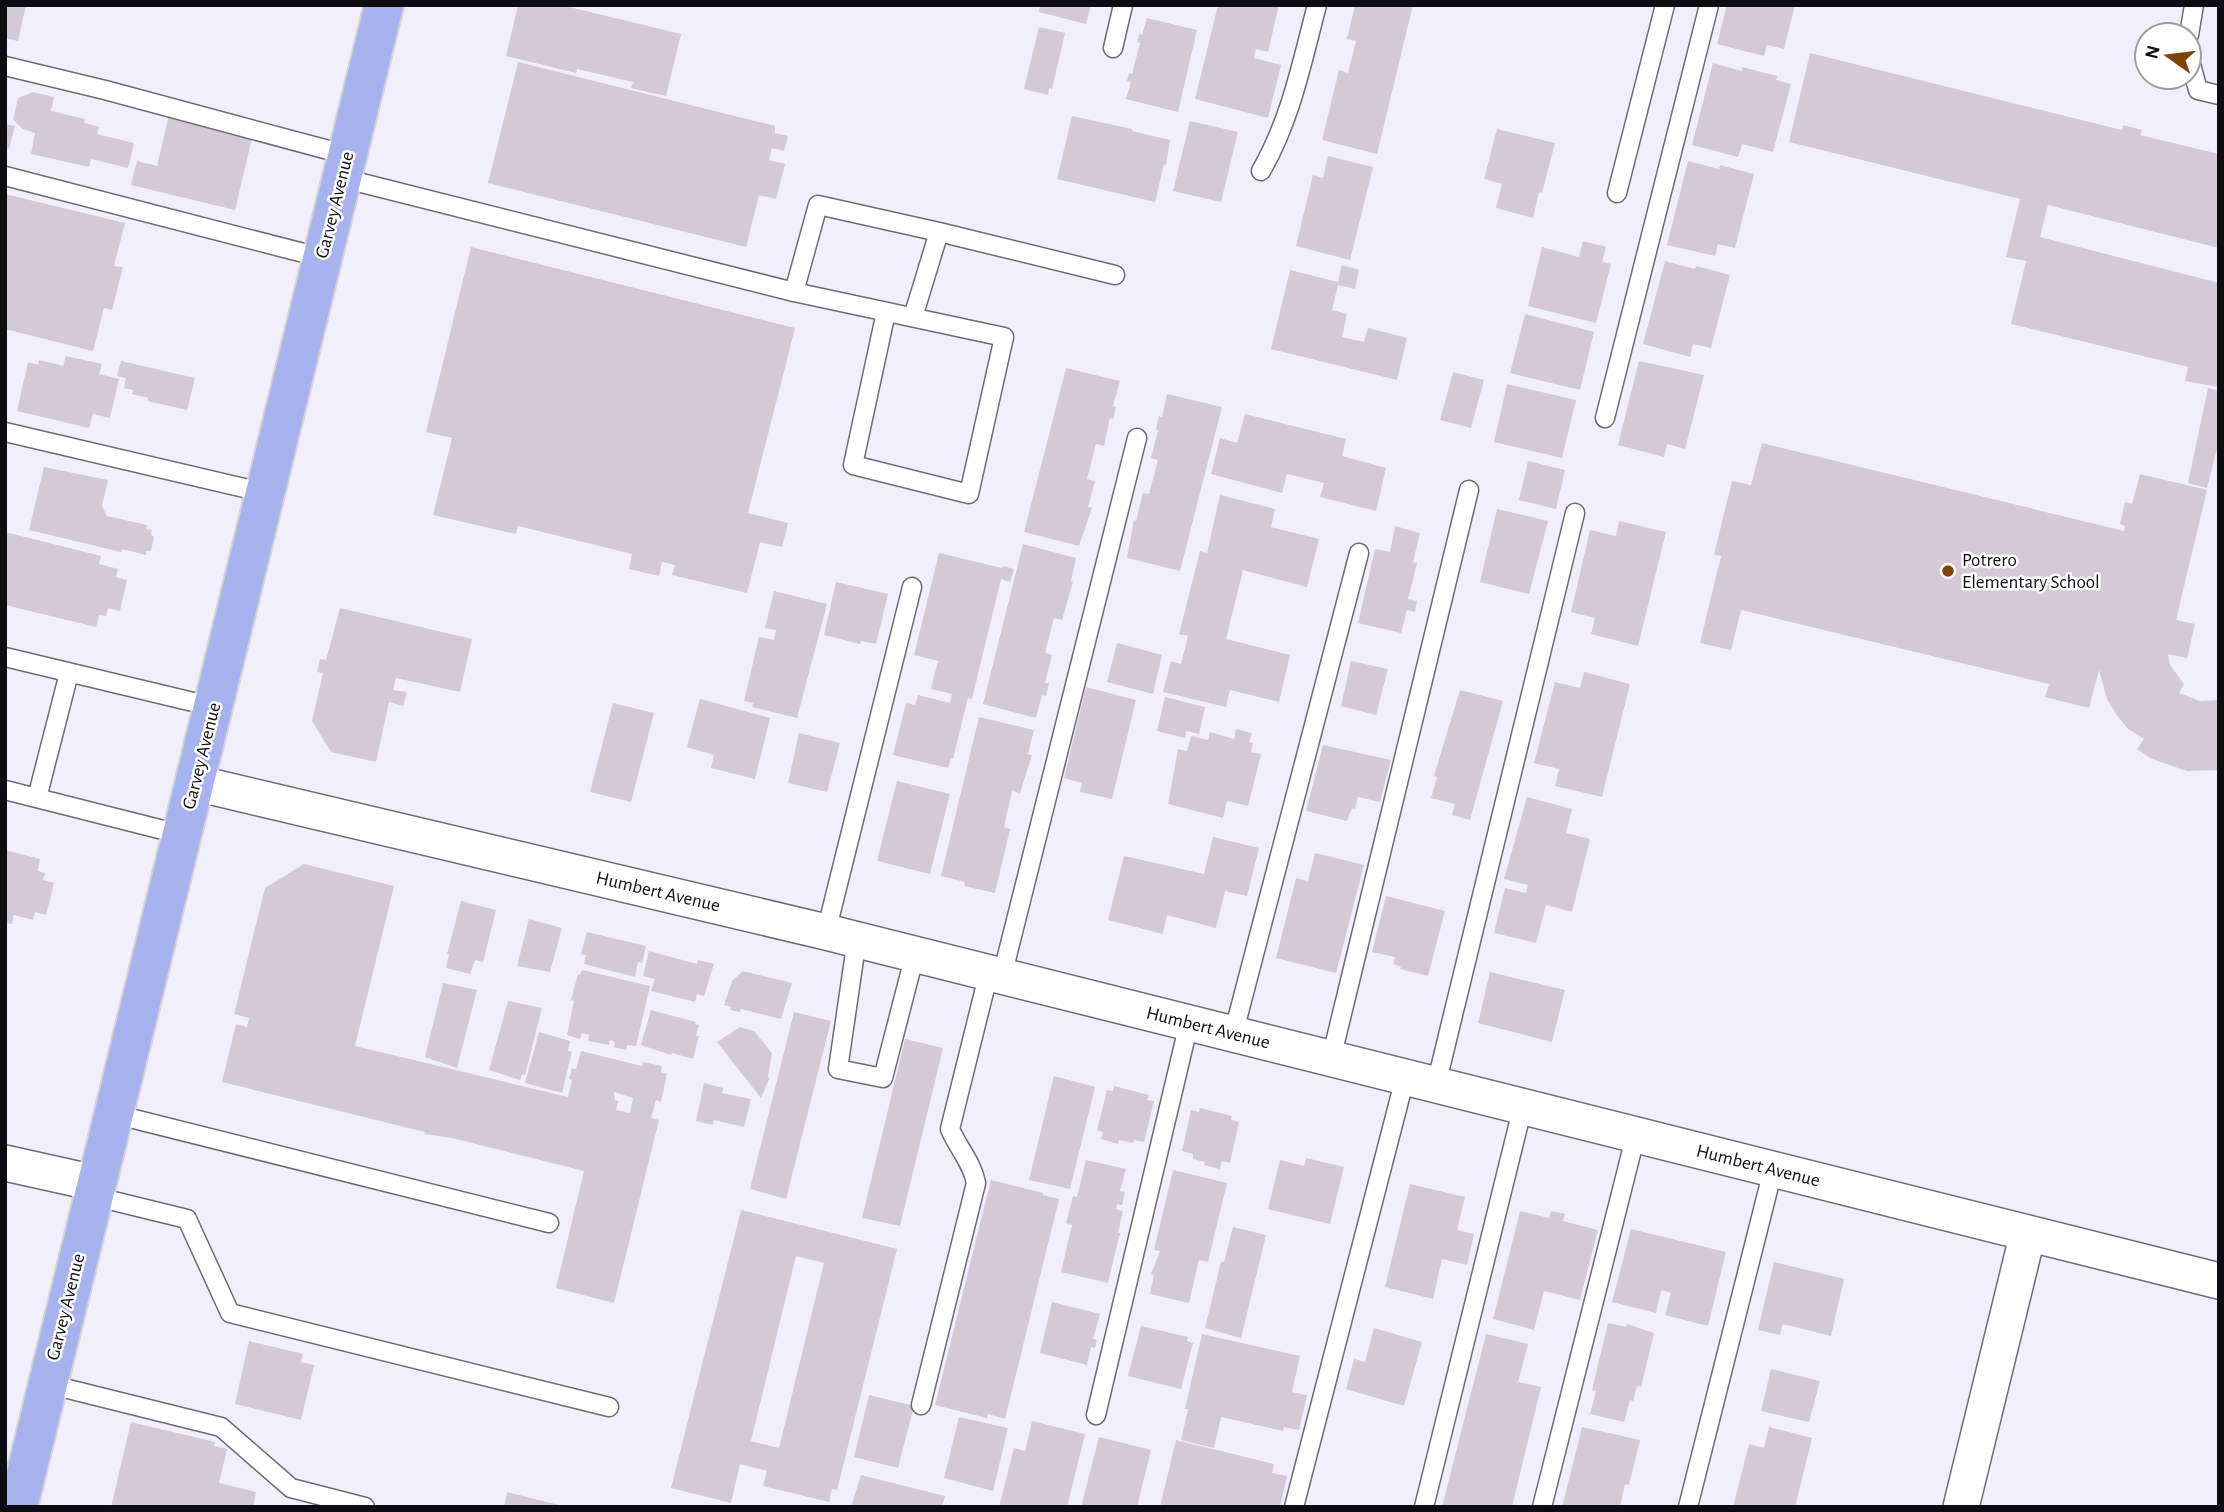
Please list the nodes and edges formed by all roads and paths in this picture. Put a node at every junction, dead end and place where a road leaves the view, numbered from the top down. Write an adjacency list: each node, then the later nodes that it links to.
1 (384, 5): 10 (main road, Garvey Avenue)
2 (1123, 5): 6 (lane)
3 (1317, 5): 11 (lane)
4 (1665, 5): 13 (lane)
5 (1709, 5): 20 (lane)
6 (1113, 48)
7 (5, 66): 10 (lane)
8 (2201, 91): 9 (lane)
9 (2219, 95)
10 (345, 167): 15 (main road, Garvey Avenue); 17 (lane)
11 (1261, 171)
12 (5, 176): 15 (lane)
13 (1616, 193)
14 (939, 232): 16 (lane); 17 (lane); 19 (lane)
15 (323, 258): 24 (main road, Garvey Avenue)
16 (1115, 275)
17 (794, 292): 18 (lane)
18 (886, 312): 19 (lane); 19 (lane)
19 (913, 317)
20 (1605, 418)
21 (5, 432): 24 (lane)
22 (1137, 438): 37 (lane)
23 (1469, 490): 40 (lane)
24 (266, 493): 30 (main road, Garvey Avenue)
25 (1575, 513): 41 (lane)
26 (1359, 554): 39 (lane)
27 (912, 587): 35 (lane)
28 (5, 657): 29 (lane)
29 (69, 673): 30 (lane); 33 (lane)
30 (214, 707): 31 (main road, Garvey Avenue)
31 (196, 783): 34 (main road, Garvey Avenue); 35 (street, Humbert Avenue)
32 (5, 790): 33 (lane)
33 (37, 798): 34 (lane)
34 (183, 835): 43 (main road, Garvey Avenue)
35 (842, 936): 36 (street, Humbert Avenue); 36 (lane)
36 (915, 954): 37 (street, Humbert Avenue)
37 (996, 974): 38 (street, Humbert Avenue); 52 (lane)
38 (1189, 1023): 39 (street, Humbert Avenue); 54 (lane)
39 (1233, 1035): 40 (street, Humbert Avenue)
40 (1331, 1059): 41 (street, Humbert Avenue)
41 (1420, 1082): 42 (street, Humbert Avenue); 57 (lane)
42 (1523, 1107): 44 (street, Humbert Avenue); 58 (lane)
43 (114, 1114): 47 (main road, Garvey Avenue); 48 (lane)
44 (1636, 1134): 46 (street, Humbert Avenue); 59 (lane)
45 (5, 1163): 47 (street)
46 (1773, 1170): 49 (street, Humbert Avenue); 60 (lane)
47 (94, 1190): 51 (main road, Garvey Avenue); 53 (lane)
48 (549, 1223)
49 (2028, 1233): 50 (street, Humbert Avenue); 61 (street)
50 (2219, 1281)
51 (48, 1384): 55 (main road, Garvey Avenue); 56 (lane)
52 (921, 1405)
53 (609, 1407)
54 (1096, 1415)
55 (18, 1507)
56 (365, 1507)
57 (1294, 1507)
58 (1424, 1507)
59 (1542, 1507)
60 (1688, 1507)
61 (1961, 1507)

